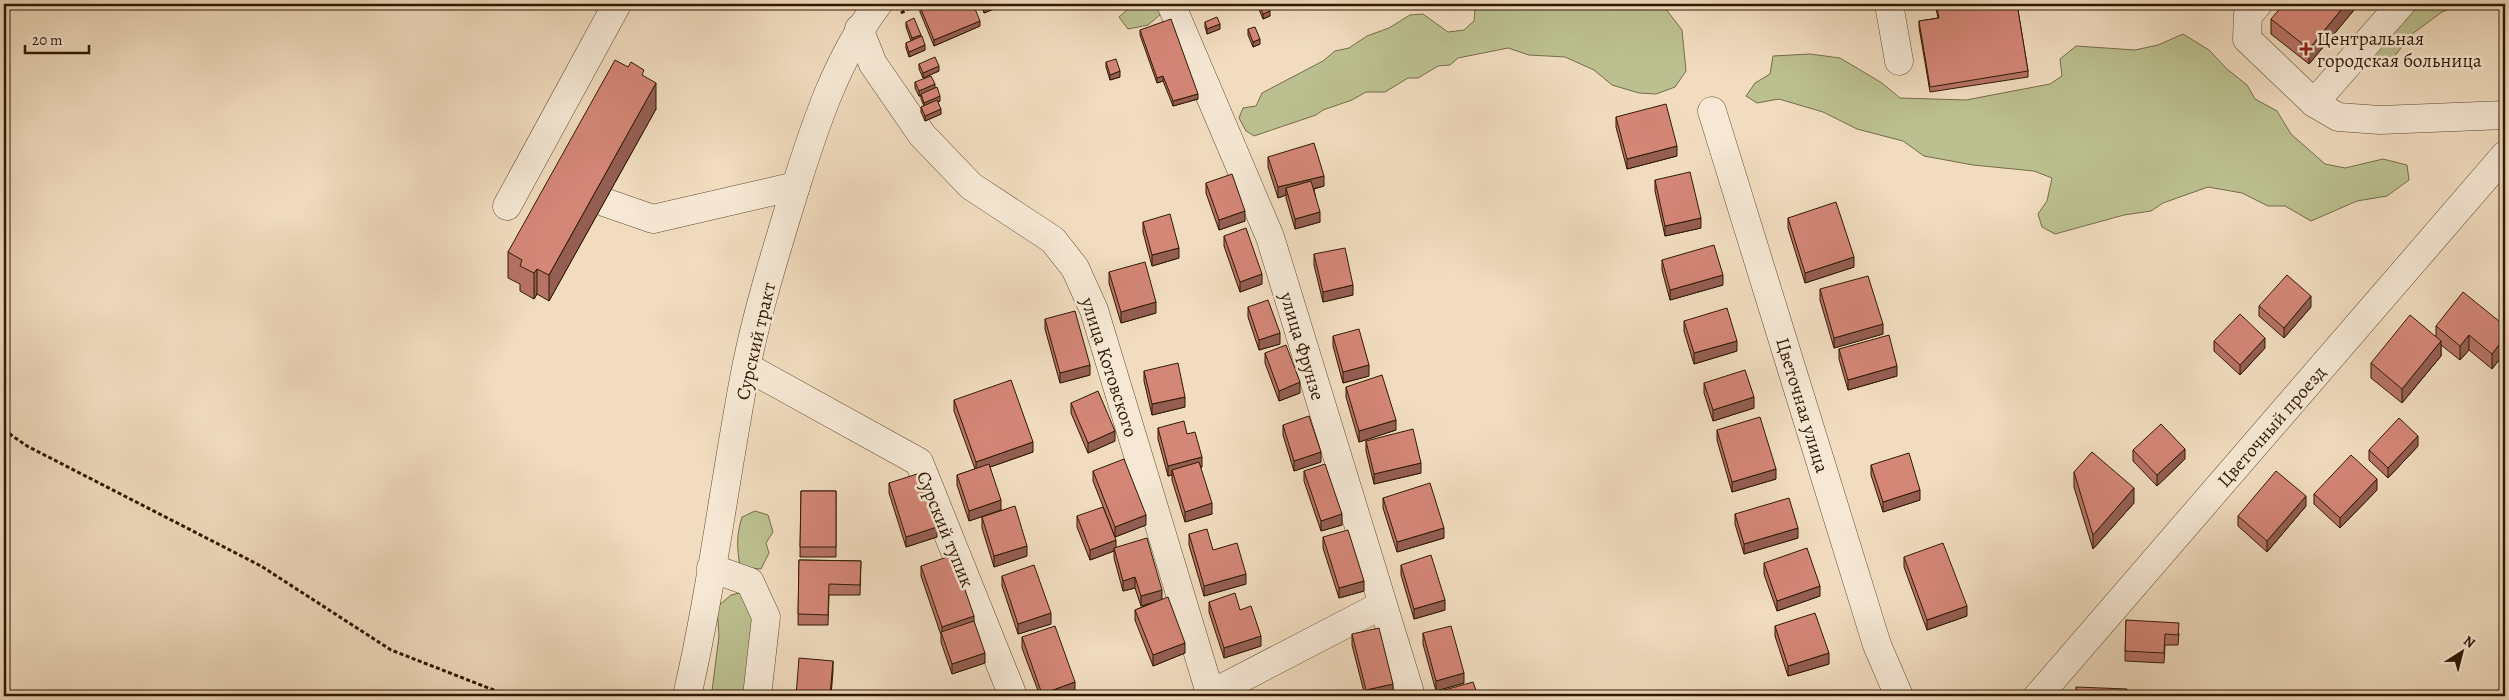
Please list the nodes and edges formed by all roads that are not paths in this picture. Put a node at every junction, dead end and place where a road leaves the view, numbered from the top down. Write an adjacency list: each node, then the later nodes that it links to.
1 (617, 4): 15 (street)
2 (878, 4): 7 (street, Сурский тракт)
3 (1170, 4): 18 (street, улица Фрунзе)
4 (1889, 4): 8 (street)
5 (2258, 4): 9 (street)
6 (2402, 4): 9 (street)
7 (859, 29): 13 (street, Сурский тракт); 22 (street, улица Котовского)
8 (1899, 61)
9 (2314, 103): 11 (street)
10 (1712, 112): 24 (street, Цветочная улица)
11 (2505, 115)
12 (2505, 155): 25 (street, Цветочный проезд)
13 (796, 186): 14 (street); 16 (street, Сурский тракт)
14 (604, 202)
15 (507, 206)
16 (747, 366): 17 (street, Сурский тракт); 21 (street, Сурский тупик)
17 (711, 568): 19 (street, Сурский тракт); 20 (street)
18 (1382, 605): 22 (street); 23 (street, улица Фрунзе)
19 (688, 696)
20 (757, 696)
21 (1013, 696)
22 (1209, 696)
23 (1411, 696)
24 (1899, 696)
25 (2038, 696)

